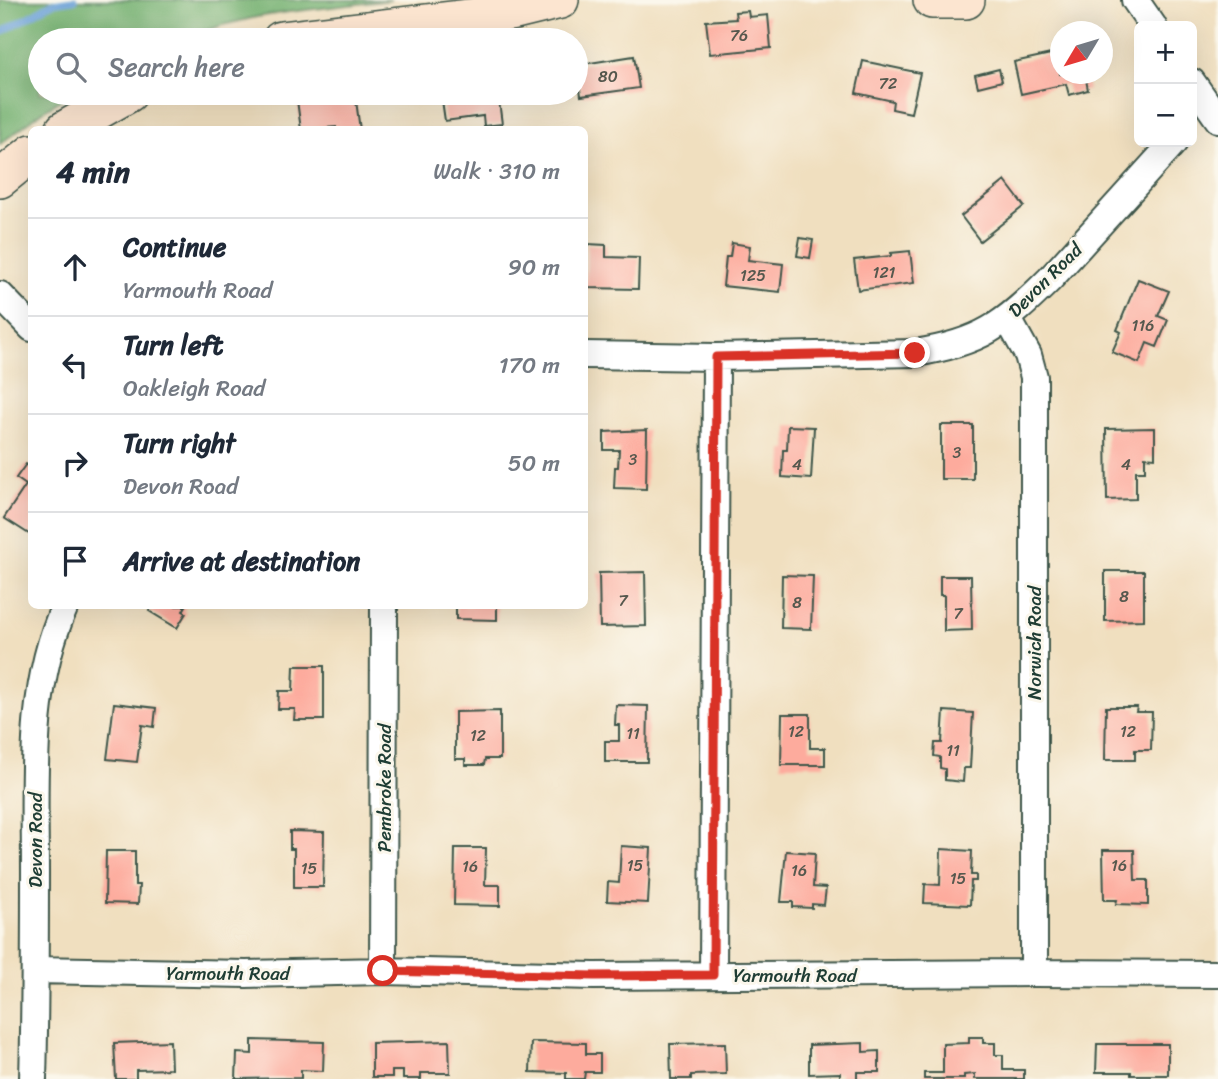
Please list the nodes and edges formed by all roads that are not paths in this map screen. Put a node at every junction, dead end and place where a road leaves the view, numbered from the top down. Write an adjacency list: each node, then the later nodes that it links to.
1 (560, 0): 6 (street)
2 (932, 0): 3 (street)
3 (966, 0)
4 (1135, 0): 5 (street)
5 (1150, 21)
6 (383, 28)
7 (1193, 84): 9 (street)
8 (107, 105): 10 (street)
9 (1209, 110)
10 (71, 126)
11 (1169, 147): 15 (street, Devon Road)
12 (28, 156): 13 (street)
13 (0, 178)
14 (0, 295): 16 (street)
15 (1007, 319): 18 (street, Devon Road); 23 (street, Norwich Road)
16 (28, 324)
17 (588, 355): 18 (street, Devon Road)
18 (716, 357): 25 (street)
19 (64, 609): 21 (street, Devon Road)
20 (384, 609): 22 (street, Pembroke Road)
21 (35, 970): 22 (street, Yarmouth Road); 26 (street, Devon Road)
22 (383, 971): 25 (street, Yarmouth Road)
23 (1034, 973): 24 (street, Yarmouth Road); 25 (street, Yarmouth Road)
24 (1218, 974)
25 (713, 975)
26 (33, 1079)

